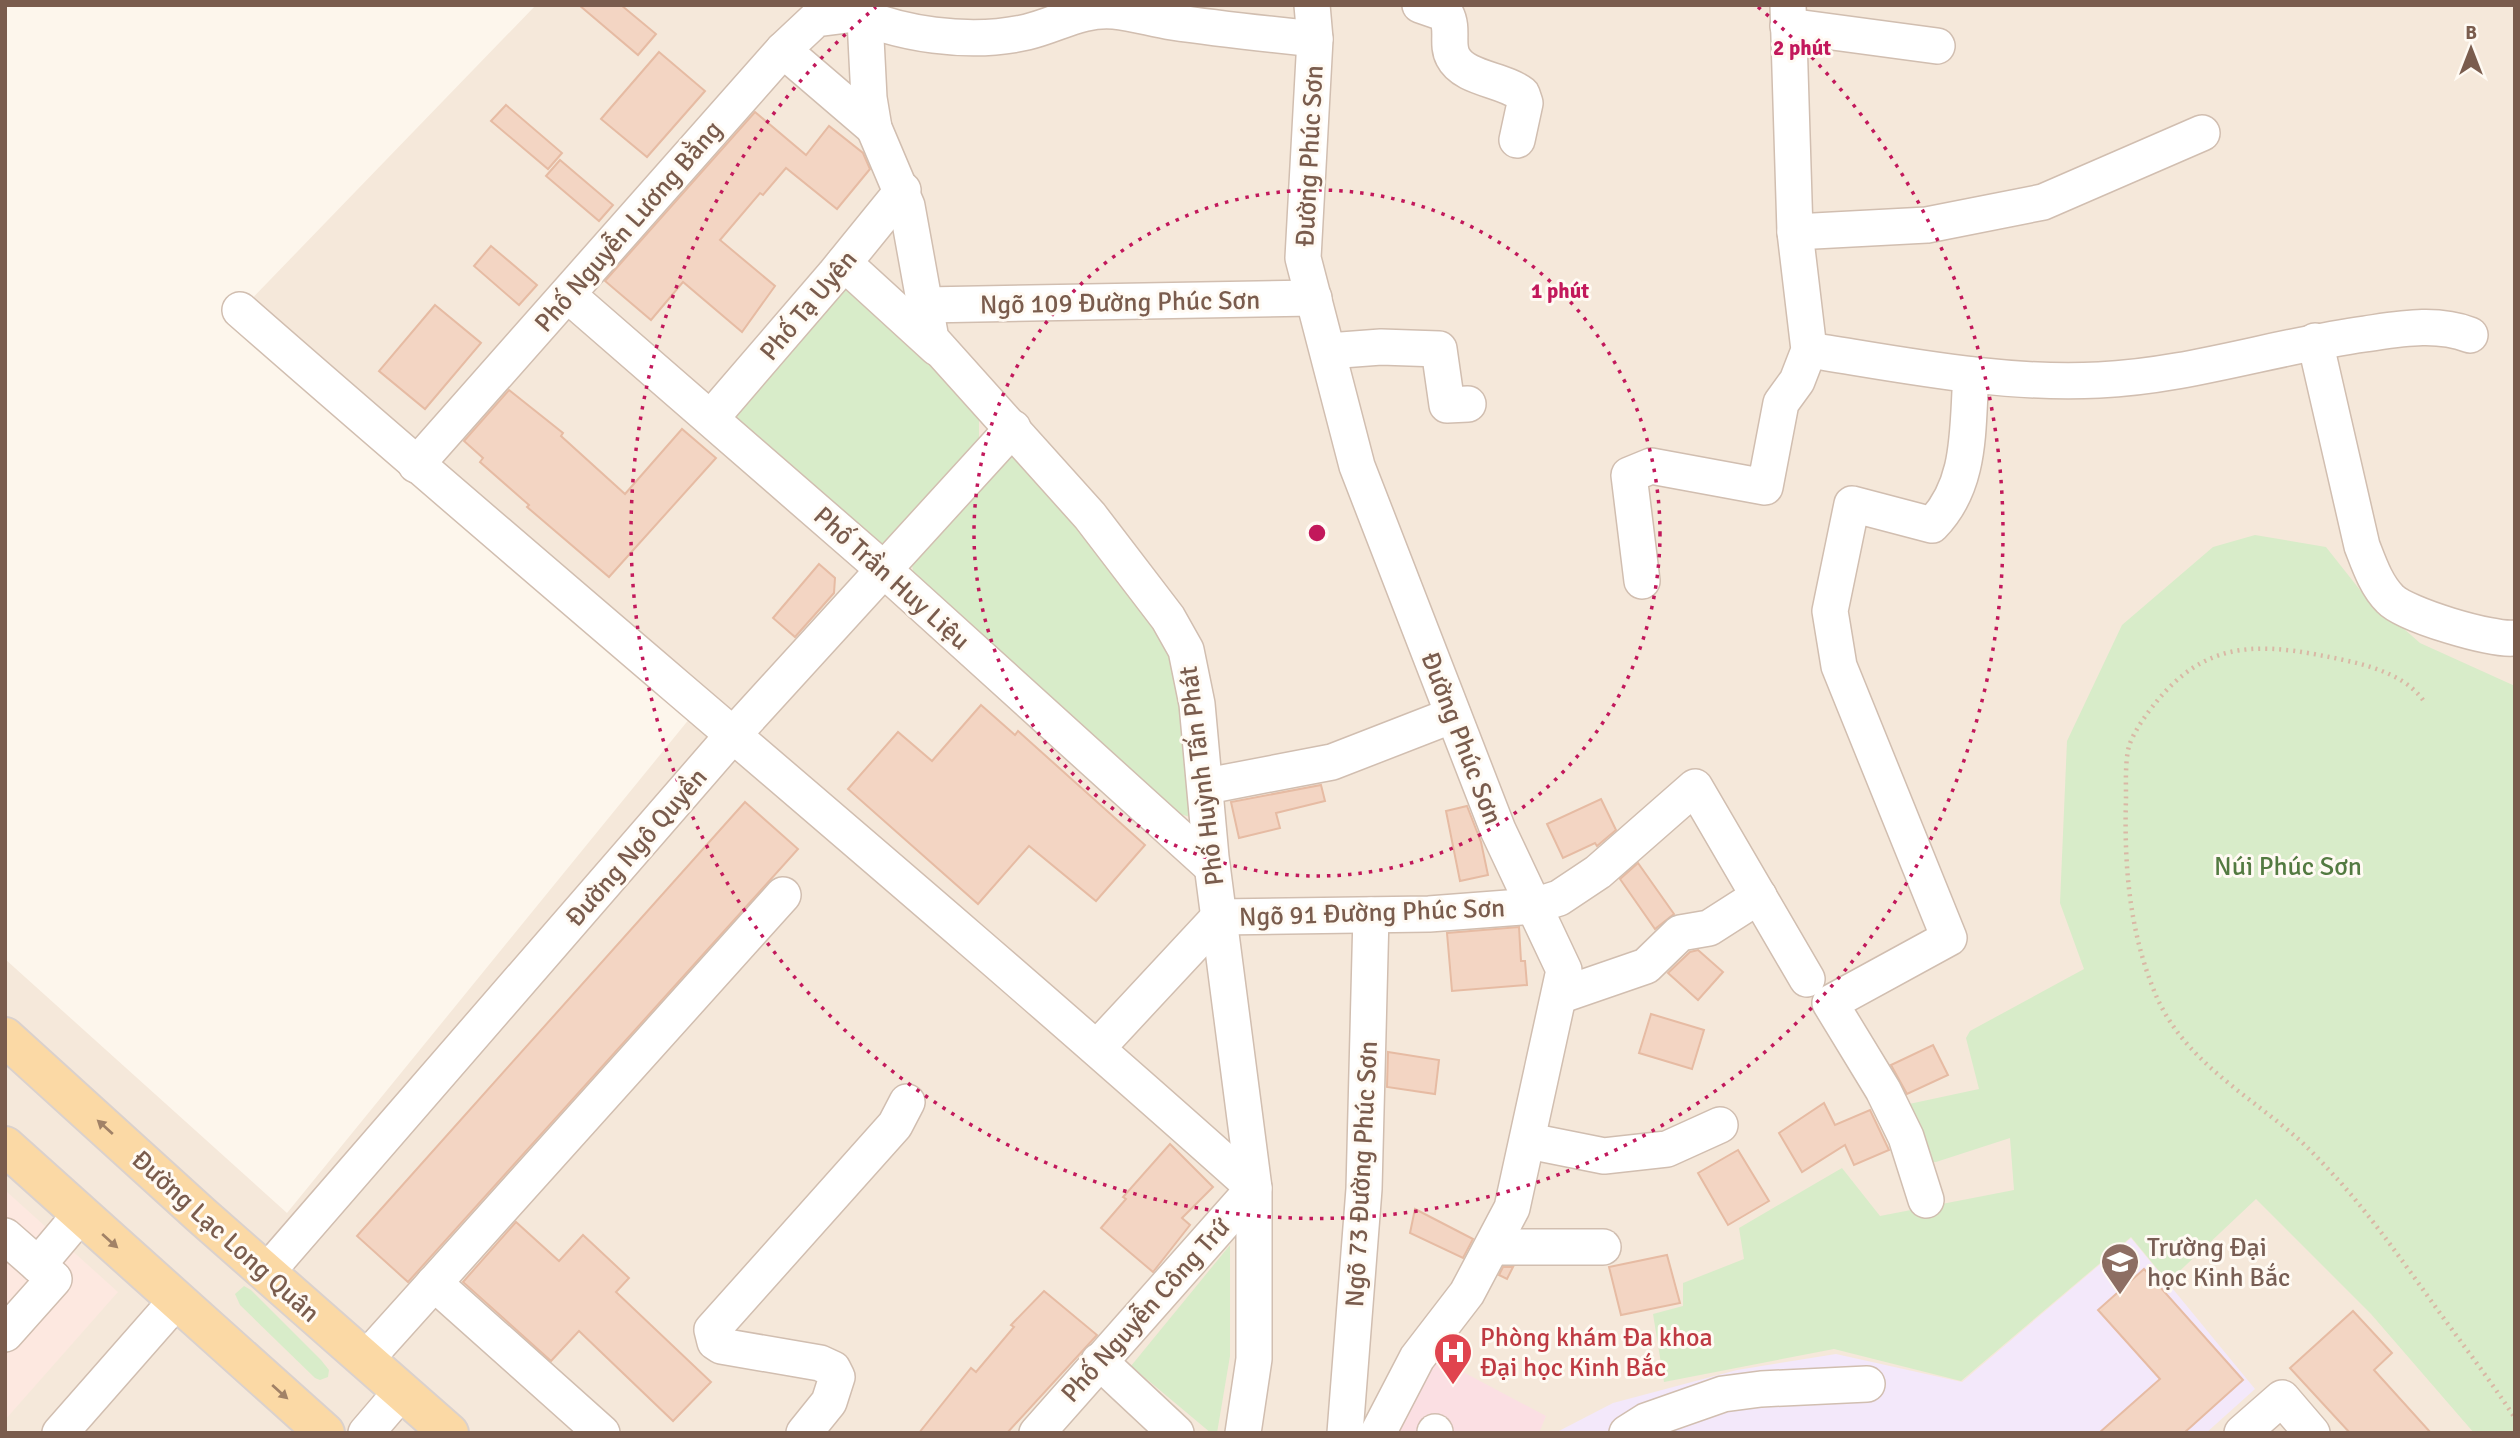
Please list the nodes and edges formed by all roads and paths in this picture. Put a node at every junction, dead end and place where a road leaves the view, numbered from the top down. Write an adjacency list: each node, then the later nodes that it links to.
1 (1312, 5): 5 (street, Đường Phúc Sơn)
2 (1439, 8): 10 (street)
3 (856, 11): 5 (street); 7 (street, Phố Nguyễn Lương Bằng); 8 (street, Phố Huỳnh Tấn Phát)
4 (1788, 16): 6 (street); 12 (street)
5 (1315, 39): 15 (street, Đường Phúc Sơn)
6 (1937, 46)
7 (783, 50): 8 (street); 14 (street, Phố Nguyễn Lương Bằng)
8 (874, 128): 11 (street, Phố Huỳnh Tấn Phát)
9 (2202, 134): 12 (street)
10 (1517, 140)
11 (902, 190): 13 (street, Phố Tạ Uyên); 16 (street, Phố Huỳnh Tấn Phát)
12 (1795, 232): 21 (street)
13 (844, 263): 20 (street); 25 (street, Phố Tạ Uyên)
14 (568, 295): 25 (street, Phố Trần Huy Liệu); 27 (street, Phố Nguyễn Lương Bằng)
15 (1314, 298): 16 (street, Ngõ 109 Đường Phúc Sơn); 22 (street, Đường Phúc Sơn)
16 (925, 305): 20 (street, Phố Huỳnh Tấn Phát)
17 (240, 310): 27 (street)
18 (2470, 335): 19 (street)
19 (2315, 341): 23 (street); 30 (street)
20 (937, 348): 26 (street, Phố Huỳnh Tấn Phát)
21 (1809, 350): 23 (street); 29 (street)
22 (1328, 351): 24 (street); 32 (street, Đường Phúc Sơn)
23 (1971, 375): 50 (street)
24 (1468, 404)
25 (710, 418): 28 (street, Phố Trần Huy Liệu)
26 (1013, 428): 28 (street, Đường Ngô Quyền); 34 (street, Phố Huỳnh Tấn Phát)
27 (416, 465): 33 (street)
28 (882, 568): 33 (street, Đường Ngô Quyền); 35 (street, Phố Trần Huy Liệu)
29 (1642, 581)
30 (2515, 638)
31 (2423, 700): 64 (path)
32 (1453, 715): 34 (street); 38 (street, Đường Phúc Sơn)
33 (732, 736): 44 (street); 56 (street, Đường Ngô Quyền)
34 (1207, 786): 35 (street, Phố Huỳnh Tấn Phát)
35 (1212, 867): 40 (street, Phố Huỳnh Tấn Phát)
36 (783, 895): 57 (street)
37 (1759, 896): 38 (street, Ngõ 91 Đường Phúc Sơn); 41 (street); 42 (street)
38 (1534, 906): 39 (street, Ngõ 91 Đường Phúc Sơn); 42 (street, Đường Phúc Sơn)
39 (1371, 915): 40 (street, Ngõ 91 Đường Phúc Sơn); 74 (street, Ngõ 73 Đường Phúc Sơn)
40 (1219, 917): 44 (street, Ngõ 91 Đường Phúc Sơn); 49 (street, Phố Huỳnh Tấn Phát)
41 (1807, 979)
42 (1559, 996): 47 (street, Đường Phúc Sơn)
43 (5, 1037): 56 (main road, Đường Lạc Long Quân, one-way to 43)
44 (1098, 1047): 49 (street)
45 (907, 1102): 70 (street)
46 (1720, 1125): 47 (street)
47 (1529, 1140): 53 (street, Đường Phúc Sơn)
48 (5, 1146): 51 (main road)
49 (1254, 1188): 61 (street, Phố Nguyễn Công Trứ); 73 (street, Phố Huỳnh Tấn Phát)
50 (1926, 1200)
51 (80, 1215): 55 (street); 58 (main road, one-way to 58)
52 (5, 1236): 55 (street)
53 (1494, 1247): 54 (street); 75 (street, Đường Phúc Sơn)
54 (1603, 1247)
55 (38, 1265): 59 (street)
56 (266, 1273): 60 (main road, Đường Lạc Long Quân)
57 (434, 1283): 60 (street); 69 (street)
58 (176, 1301): 65 (street); 66 (main road, one-way to 66)
59 (5, 1334)
60 (365, 1360): 63 (main road, Đường Lạc Long Quân)
61 (1099, 1362): 71 (street, Phố Nguyễn Công Trứ); 72 (street)
62 (1867, 1384): 76 (street)
63 (402, 1391): 67 (street); 68 (main road, Đường Lạc Long Quân)
64 (2515, 1418)
65 (60, 1433)
66 (325, 1433)
67 (366, 1433)
68 (449, 1433)
69 (602, 1433)
70 (804, 1433)
71 (1037, 1433)
72 (1176, 1433)
73 (1243, 1433)
74 (1345, 1433)
75 (1378, 1433)
76 (1627, 1433)
77 (2242, 1433): 78 (street)
78 (2312, 1433)

